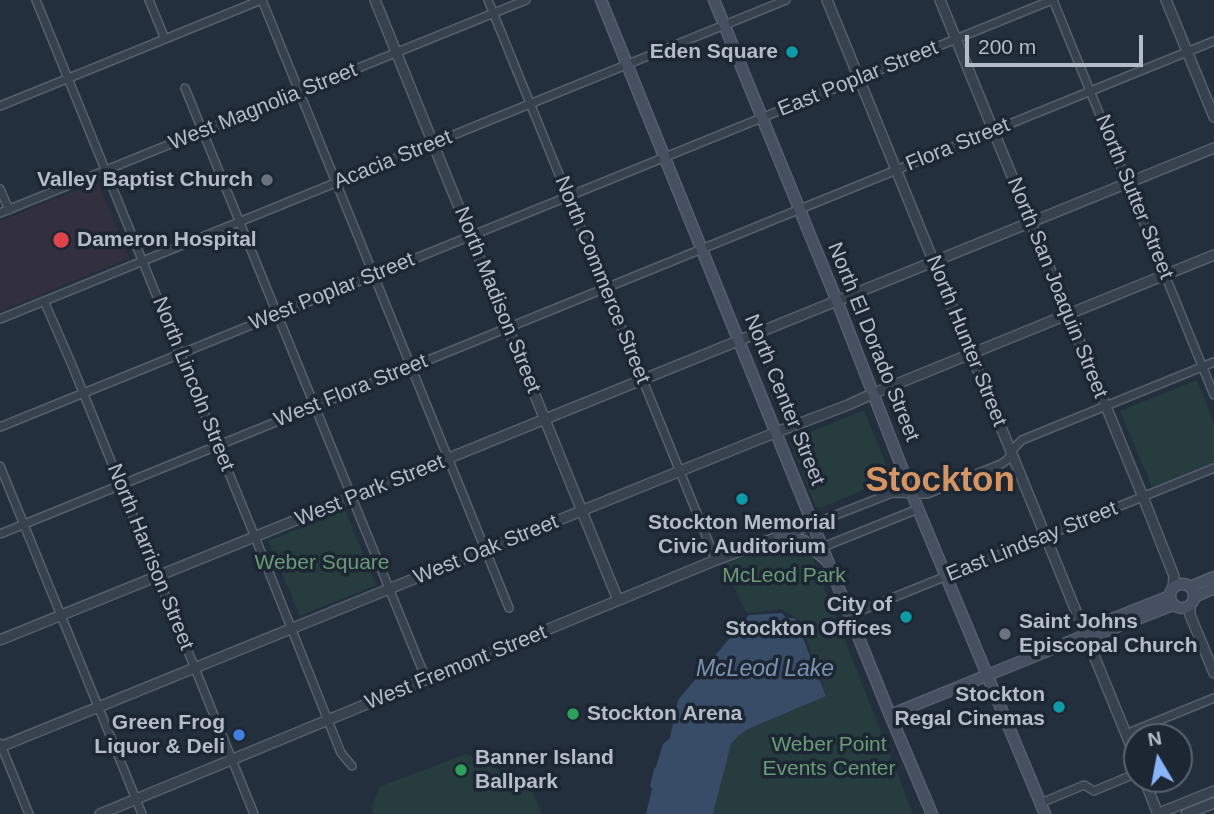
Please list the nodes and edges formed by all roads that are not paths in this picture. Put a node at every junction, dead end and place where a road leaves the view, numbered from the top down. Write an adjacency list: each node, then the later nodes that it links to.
1 (36, 0): 23 (street, North Lincoln Street)
2 (149, 0): 16 (street)
3 (262, 0): 16 (street); 26 (street)
4 (375, 0): 19 (street, North Madison Street)
5 (488, 0): 14 (street, North Commerce Street)
6 (526, 0): 14 (street, West Magnolia Street)
7 (601, 0): 21 (main road, North Center Street)
8 (714, 0): 15 (main road, North El Dorado Street)
9 (786, 0): 15 (street, Acacia Street)
10 (827, 0): 22 (street, North Hunter Street)
11 (940, 0): 17 (street, North San Joaquin Street)
12 (1053, 0): 17 (street, East Poplar Street); 25 (street, North Sutter Street)
13 (1166, 0): 20 (street)
14 (494, 13): 19 (street, West Magnolia Street); 27 (street, North Commerce Street)
15 (724, 25): 21 (street, Acacia Street); 30 (main road, North El Dorado Street)
16 (165, 39): 23 (street)
17 (956, 39): 22 (street, East Poplar Street); 32 (street, North San Joaquin Street)
18 (1214, 41): 20 (street, Flora Street)
19 (397, 52): 26 (street, West Magnolia Street); 33 (street, North Madison Street)
20 (1188, 52): 25 (street, Flora Street); 29 (street)
21 (628, 65): 27 (street, Acacia Street); 35 (main road, North Center Street)
22 (859, 78): 30 (street, East Poplar Street); 37 (street, North Hunter Street)
23 (68, 79): 28 (street); 36 (street, North Lincoln Street)
24 (185, 88): 31 (street)
25 (1090, 91): 32 (street, Flora Street); 39 (street, North Sutter Street)
26 (300, 92): 31 (street, West Magnolia Street); 38 (street)
27 (531, 104): 33 (street, Acacia Street); 41 (street, North Commerce Street)
28 (0, 106)
29 (1214, 117)
30 (762, 118): 35 (street, East Poplar Street); 43 (main road, North El Dorado Street)
31 (202, 131): 36 (street, West Magnolia Street); 45 (street)
32 (993, 131): 37 (street, Flora Street); 46 (street, North San Joaquin Street)
33 (434, 143): 38 (street, Acacia Street); 47 (street, North Madison Street)
34 (1214, 148): 39 (street, West Park Street)
35 (664, 157): 41 (street, West Poplar Street); 48 (main road, North Center Street)
36 (106, 170): 42 (street, West Magnolia Street); 50 (street, North Lincoln Street)
37 (897, 170): 43 (street, Flora Street); 51 (street, North Hunter Street)
38 (336, 183): 45 (street, Acacia Street); 52 (street)
39 (1128, 183): 46 (street, West Park Street); 53 (street, North Sutter Street)
40 (0, 189): 42 (street)
41 (568, 196): 47 (street, West Poplar Street); 54 (street, North Commerce Street)
42 (9, 210): 44 (street, West Magnolia Street)
43 (799, 210): 48 (street, Flora Street); 56 (main road, North El Dorado Street)
44 (0, 213)
45 (240, 222): 50 (street, Acacia Street); 57 (street)
46 (1031, 223): 51 (street, West Park Street); 58 (street, North San Joaquin Street)
47 (471, 236): 52 (street, West Poplar Street); 60 (street, North Madison Street)
48 (703, 249): 54 (street, West Flora Street); 61 (main road, North Center Street)
49 (1214, 255): 53 (street, West Oak Street)
50 (143, 262): 55 (street, Acacia Street); 62 (street, North Lincoln Street)
51 (934, 262): 56 (street, West Park Street); 63 (street, North Hunter Street)
52 (374, 275): 57 (street, West Poplar Street); 65 (street)
53 (1166, 275): 58 (street, West Oak Street); 66 (street, North Sutter Street)
54 (606, 288): 60 (street, West Flora Street); 67 (street, North Commerce Street)
55 (44, 301): 59 (street, Acacia Street); 68 (street, North Harrison Street)
56 (837, 301): 61 (street, West Park Street); 69 (main road, North El Dorado Street)
57 (277, 314): 62 (street, West Poplar Street); 71 (street)
58 (1068, 314): 63 (street, West Oak Street); 72 (street, North San Joaquin Street)
59 (0, 319)
60 (508, 328): 65 (street, West Flora Street); 73 (street, North Madison Street)
61 (739, 341): 67 (street, West Park Street); 75 (main road, North Center Street)
62 (180, 354): 68 (street, West Poplar Street); 76 (street, North Lincoln Street)
63 (971, 354): 69 (street, West Oak Street); 77 (street, North Hunter Street)
64 (1214, 362): 66 (street)
65 (412, 367): 71 (street, West Flora Street); 78 (street)
66 (1202, 367): 70 (street, North Sutter Street); 72 (street)
67 (643, 381): 73 (street, West Park Street); 81 (street, North Commerce Street)
68 (83, 393): 74 (street, West Poplar Street); 82 (street, North Harrison Street)
69 (872, 394): 75 (street, West Oak Street); 83 (main road, North El Dorado Street)
70 (1214, 395)
71 (315, 406): 76 (street, West Flora Street); 85 (street)
72 (1106, 406): 77 (street); 84 (street, North San Joaquin Street)
73 (546, 420): 78 (street, West Park Street); 87 (street, North Madison Street)
74 (0, 427)
75 (777, 432): 81 (street, West Oak Street); 89 (main road, North Center Street)
76 (218, 446): 82 (street, West Flora Street); 92 (street, North Lincoln Street)
77 (1011, 452): 83 (street); 91 (street, North Hunter Street)
78 (449, 459): 85 (street, West Park Street); 95 (street)
79 (0, 466): 88 (street)
80 (1214, 468): 84 (street, East Lindsay Street)
81 (680, 472): 87 (street, West Oak Street); 96 (street, North Commerce Street)
82 (121, 485): 88 (street, West Flora Street); 99 (street, North Harrison Street)
83 (912, 493): 86 (main road, North El Dorado Street); 89 (street)
84 (1143, 497): 91 (street, East Lindsay Street); 103 (street, North San Joaquin Street)
85 (352, 498): 92 (street, West Park Street); 102 (street)
86 (918, 509): 94 (street); 98 (main road, North El Dorado Street)
87 (581, 511): 95 (street, West Oak Street); 104 (street, North Madison Street)
88 (23, 524): 90 (street, West Flora Street); 107 (street)
89 (813, 524): 93 (street, West Fremont Street); 94 (main road, North Center Street)
90 (0, 534)
91 (1046, 536): 98 (street, East Lindsay Street); 109 (street, North Hunter Street)
92 (255, 537): 99 (street, West Park Street); 108 (street, North Lincoln Street)
93 (779, 537): 96 (street, West Fremont Street); 97 (main road)
94 (823, 547): 97 (main road, North Center Street)
95 (485, 551): 102 (street, West Oak Street); 105 (street)
96 (716, 560): 104 (street, West Fremont Street)
97 (828, 562): 106 (main road, North Center Street)
98 (947, 576): 106 (street, East Lindsay Street); 113 (main road, North El Dorado Street)
99 (158, 577): 107 (street, West Park Street); 111 (street, North Harrison Street)
100 (1214, 577): 103 (main road)
101 (1214, 588): 103 (main road)
102 (388, 589): 108 (street, West Oak Street); 114 (street)
103 (1183, 598): 109 (main road); 112 (street, North San Joaquin Street)
104 (618, 600): 114 (street, West Fremont Street)
105 (509, 608)
106 (850, 615): 117 (main road, North Center Street)
107 (61, 616): 110 (street, West Park Street); 116 (street)
108 (291, 629): 111 (street, West Oak Street); 118 (street, North Lincoln Street)
109 (1086, 635): 113 (main road); 120 (street, North Hunter Street)
110 (0, 640)
111 (194, 668): 116 (street, West Oak Street); 122 (street, North Harrison Street)
112 (1214, 673)
113 (988, 675): 117 (main road); 128 (main road, North El Dorado Street)
114 (426, 679): 118 (street, West Fremont Street)
115 (1214, 698): 119 (street)
116 (98, 708): 121 (street, West Oak Street); 127 (street)
117 (890, 715): 134 (main road, North Center Street)
118 (328, 721): 122 (street, West Fremont Street); 123 (street, North Lincoln Street)
119 (1153, 723)
120 (1123, 727)
121 (0, 746): 130 (street)
122 (233, 760): 127 (street, West Fremont Street); 133 (street, North Harrison Street)
123 (352, 766)
124 (1123, 779): 128 (street)
125 (1214, 791): 136 (street)
126 (1149, 793): 136 (street)
127 (136, 800): 131 (street, West Fremont Street); 132 (street)
128 (1041, 803): 135 (main road, North El Dorado Street)
129 (1214, 803): 137 (street)
130 (29, 814)
131 (100, 814)
132 (142, 814)
133 (254, 814)
134 (932, 814)
135 (1045, 814)
136 (1157, 814)
137 (1186, 814)

